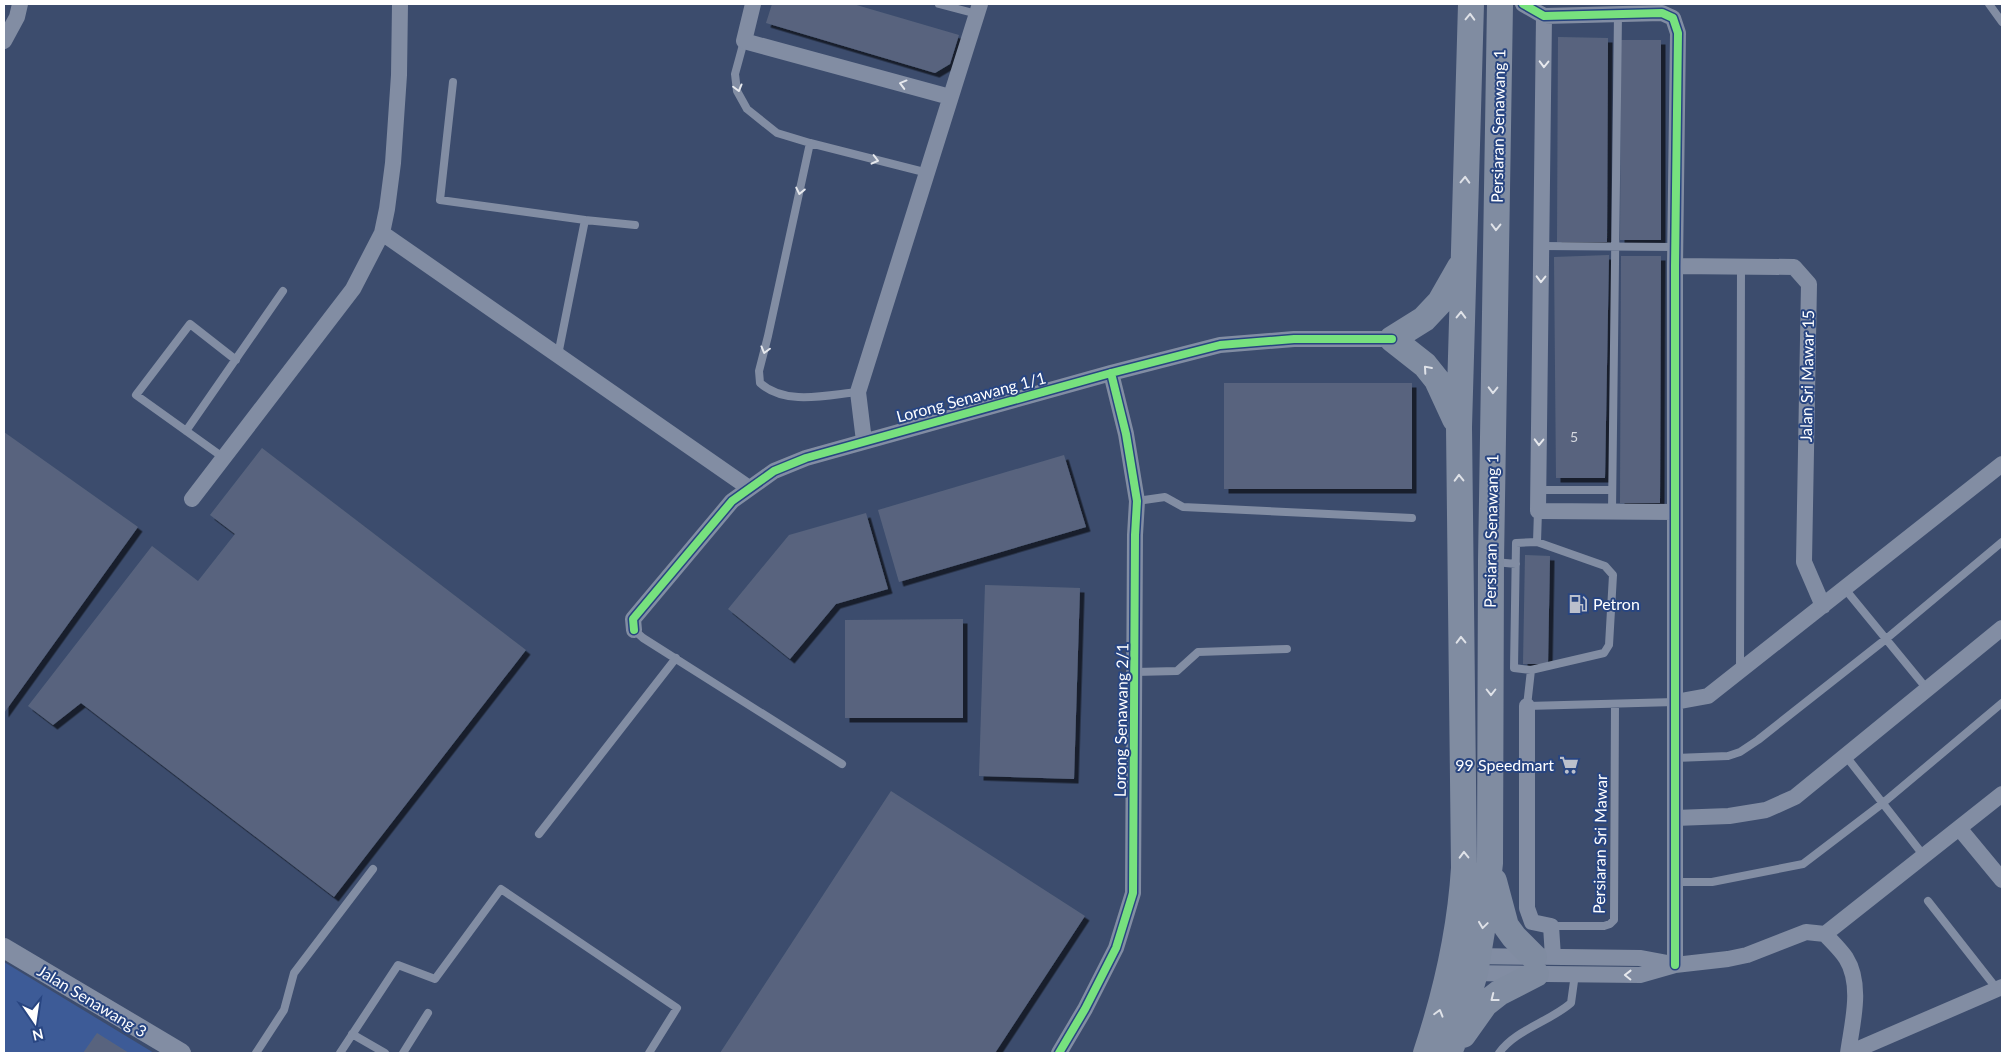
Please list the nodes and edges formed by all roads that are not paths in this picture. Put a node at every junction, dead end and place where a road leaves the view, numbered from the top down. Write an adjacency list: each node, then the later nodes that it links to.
1 (20, 4): 13 (street)
2 (400, 4): 21 (street)
3 (753, 4): 14 (street)
4 (939, 4): 9 (lane)
5 (1471, 4): 25 (main road, Persiaran Senawang 1, one-way to 5)
6 (1500, 4): 50 (main road, Persiaran Senawang 1, one-way to 50)
7 (1523, 4): 11 (street)
8 (1990, 4): 12 (lane)
9 (979, 9): 16 (street)
10 (1618, 14): 11 (street); 23 (lane); 24 (street)
11 (1544, 16): 22 (street, one-way to 22)
12 (2002, 22)
13 (4, 41)
14 (744, 41): 16 (street, one-way to 14); 17 (lane, one-way to 17)
15 (453, 82): 19 (lane)
16 (950, 96): 18 (street)
17 (810, 143): 18 (lane, one-way to 18); 33 (lane, one-way to 33)
18 (928, 173): 33 (street)
19 (585, 220): 20 (lane); 30 (lane)
20 (635, 224)
21 (382, 234): 30 (street); 37 (street)
22 (1541, 246): 23 (lane); 40 (street, one-way to 40)
23 (1615, 247): 24 (lane); 41 (lane)
24 (1675, 247): 26 (street)
25 (1462, 264): 29 (main road); 34 (main road, Persiaran Senawang 1, one-way to 25)
26 (1675, 266): 27 (street, Jalan Sri Mawar 15); 46 (street)
27 (1742, 266): 53 (street, Jalan Sri Mawar 15); 62 (lane)
28 (283, 291): 31 (lane)
29 (1392, 339): 32 (street, Lorong Senawang 1/1); 34 (main road, one-way to 29)
30 (558, 355): 39 (street)
31 (236, 360): 35 (lane); 35 (lane)
32 (1111, 373): 36 (street, Lorong Senawang 1/1); 43 (street, Lorong Senawang 2/1)
33 (858, 392): 36 (street)
34 (1459, 427): 86 (main road, Persiaran Senawang 1, one-way to 34)
35 (186, 432): 37 (lane)
36 (864, 441): 39 (street, Lorong Senawang 1/1)
37 (224, 458): 42 (street)
38 (2002, 464): 52 (street)
39 (749, 488): 55 (street, Lorong Senawang 1/1)
40 (1539, 490): 41 (lane); 44 (street)
41 (1612, 490): 45 (lane)
42 (192, 499)
43 (1137, 501): 47 (lane); 61 (street, Lorong Senawang 2/1)
44 (1538, 511): 45 (street); 48 (lane)
45 (1612, 512): 46 (street)
46 (1675, 512): 64 (street)
47 (1412, 518)
48 (1537, 542): 51 (lane); 60 (lane)
49 (2002, 542): 56 (lane)
50 (1490, 561): 51 (lane); 58 (main road, Persiaran Senawang 1)
51 (1516, 564): 58 (lane)
52 (1845, 589): 53 (street); 56 (lane)
53 (1823, 606): 62 (street)
54 (2002, 628): 63 (street)
55 (634, 630): 59 (lane)
56 (1886, 639): 63 (lane); 69 (lane)
57 (1287, 649): 61 (lane)
58 (1503, 654): 60 (lane); 77 (main road, Persiaran Senawang 1, one-way to 77)
59 (676, 658): 70 (lane); 75 (lane)
60 (1531, 670): 67 (lane)
61 (1135, 672): 99 (street, Lorong Senawang 2/1)
62 (1740, 672): 64 (street)
63 (1927, 689): 68 (street)
64 (1675, 702): 66 (lane); 69 (street)
65 (2002, 703): 72 (lane)
66 (1615, 704): 67 (lane); 82 (lane, Persiaran Sri Mawar)
67 (1527, 706): 82 (street)
68 (1846, 755): 72 (lane); 73 (street)
69 (1675, 758): 73 (street)
70 (842, 764)
71 (2002, 794): 74 (street)
72 (1883, 803): 76 (lane); 80 (lane)
73 (1675, 818): 80 (street)
74 (1959, 828): 76 (street); 79 (street)
75 (539, 834)
76 (1924, 856): 83 (street)
77 (1490, 864): 85 (main road); 87 (main road, Persiaran Senawang 1, one-way to 87)
78 (373, 869): 94 (lane)
79 (2002, 880)
80 (1675, 882): 88 (street)
81 (1928, 901): 90 (lane)
82 (1551, 926): 85 (street)
83 (1825, 934): 88 (street); 103 (street)
84 (4, 948): 93 (street, Jalan Senawang 3)
85 (1541, 963): 87 (street); 88 (street); 89 (street); 101 (main road, one-way to 101)
86 (1450, 964): 87 (street); 100 (main road, Persiaran Senawang 1, one-way to 86)
87 (1477, 965): 101 (main road, Persiaran Senawang 1)
88 (1675, 965): 89 (street, one-way to 89)
89 (1575, 974): 102 (lane)
90 (2000, 988): 103 (street)
91 (428, 1013): 97 (lane)
92 (352, 1034): 95 (lane); 96 (lane); 98 (lane)
93 (181, 1053)
94 (256, 1053)
95 (340, 1053)
96 (385, 1053)
97 (403, 1053)
98 (648, 1053)
99 (1059, 1053)
100 (1426, 1053)
101 (1450, 1053)
102 (1499, 1053)
103 (1848, 1053)

